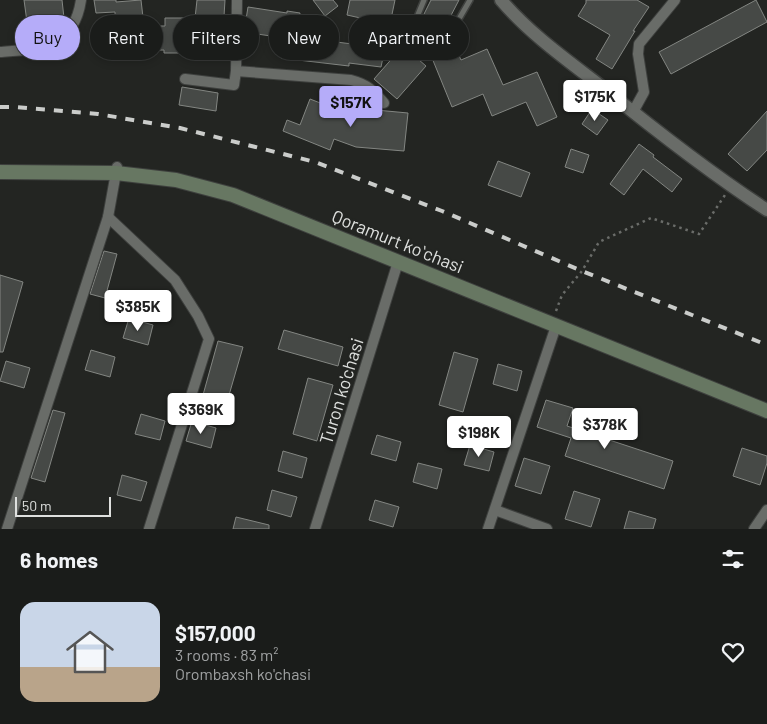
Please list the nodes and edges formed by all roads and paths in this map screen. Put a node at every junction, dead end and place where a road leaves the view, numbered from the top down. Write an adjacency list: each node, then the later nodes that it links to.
1 (81, 0): 9 (street)
2 (238, 0): 10 (street)
3 (424, 0): 7 (lane)
4 (470, 0): 8 (lane)
5 (501, 0): 13 (street)
6 (675, 0): 13 (street)
7 (418, 15)
8 (462, 15)
9 (0, 52)
10 (236, 71): 11 (street); 12 (street)
11 (185, 79)
12 (384, 103)
13 (633, 112): 17 (street)
14 (0, 166): 15 (main road, Qoramurt koʻchasi)
15 (117, 170): 16 (main road, Qoramurt koʻchasi); 19 (street); 20 (main road, Qoramurt koʻchasi); 21 (main road, Qoramurt koʻchasi)
16 (0, 172)
17 (731, 186): 18 (street); 21 (path)
18 (767, 210)
19 (108, 218): 26 (street); 27 (street)
20 (398, 262): 21 (main road, Qoramurt koʻchasi); 28 (street, Turon ko'chasi)
21 (555, 322): 22 (main road, Qoramurt koʻchasi); 23 (main road, Qoramurt koʻchasi); 24 (street)
22 (767, 404)
23 (767, 411)
24 (495, 510): 29 (street); 30 (street)
25 (767, 510): 31 (street)
26 (7, 529)
27 (149, 529)
28 (314, 529)
29 (488, 529)
30 (547, 529)
31 (754, 529)

